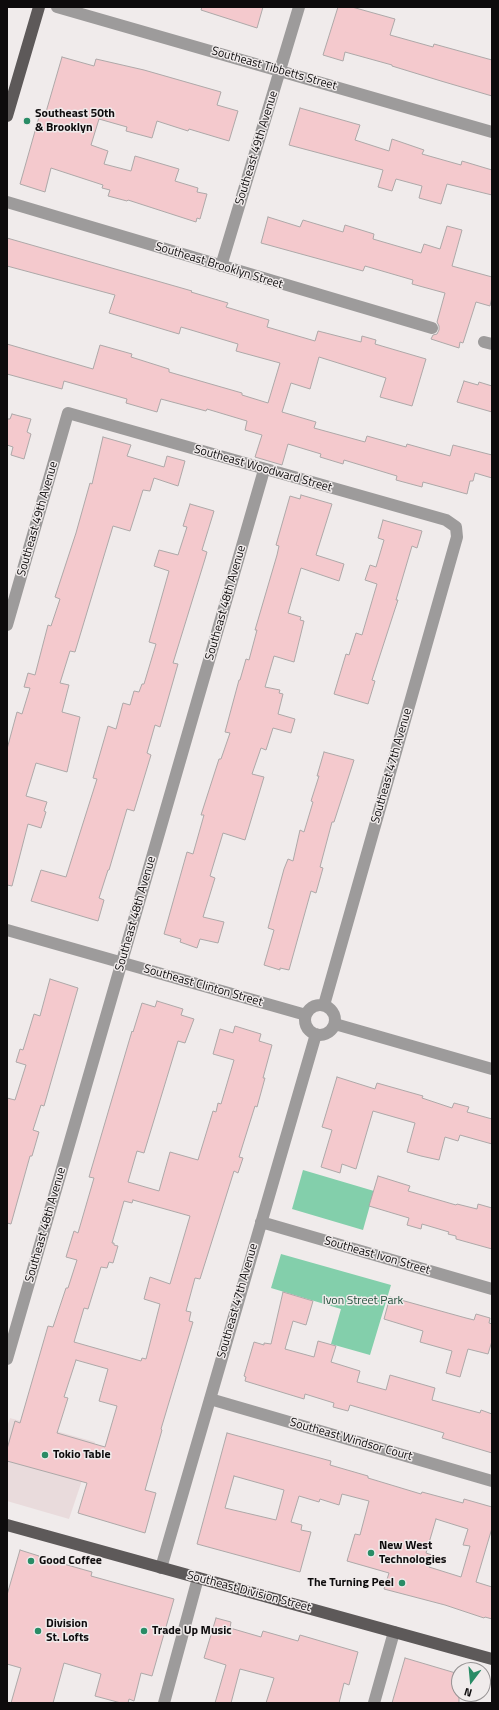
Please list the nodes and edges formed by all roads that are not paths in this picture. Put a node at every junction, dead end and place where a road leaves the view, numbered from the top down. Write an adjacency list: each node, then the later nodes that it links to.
1 (39, 7): 5 (main road)
2 (56, 7): 4 (street, Southeast Tibbetts Street)
3 (299, 7): 4 (street, Southeast 49th Avenue)
4 (280, 71): 6 (street, Southeast Tibbetts Street); 8 (street, Southeast 49th Avenue)
5 (7, 116)
6 (492, 132)
7 (7, 202): 8 (street, Southeast Brooklyn Street)
8 (221, 266): 9 (street, Southeast Brooklyn Street)
9 (432, 328)
10 (68, 413): 11 (street, Southeast Woodward Street); 13 (street, Southeast 49th Avenue)
11 (264, 470): 12 (street, Southeast Woodward Street); 15 (street, Southeast 48th Avenue)
12 (456, 527): 16 (street, Southeast 47th Avenue)
13 (7, 625)
14 (7, 930): 15 (street, Southeast Clinton Street)
15 (122, 963): 17 (street, Southeast Clinton Street); 23 (street, Southeast 48th Avenue)
16 (324, 1005): 17 (street); 18 (street)
17 (306, 1015): 19 (street)
18 (335, 1024): 19 (street); 20 (street)
19 (316, 1034): 21 (street, Southeast 47th Avenue)
20 (492, 1069)
21 (261, 1222): 22 (street, Southeast Ivon Street); 24 (street, Southeast 47th Avenue)
22 (492, 1289)
23 (7, 1359)
24 (210, 1399): 25 (street, Southeast Windsor Court); 27 (street, Southeast 47th Avenue)
25 (492, 1481)
26 (7, 1524): 27 (main road, Southeast Division Street)
27 (161, 1568): 28 (main road, Southeast Division Street)
28 (198, 1578): 29 (main road, Southeast Division Street); 31 (street)
29 (394, 1632): 30 (main road, Southeast Division Street); 32 (street)
30 (492, 1660)
31 (164, 1703)
32 (374, 1703)

